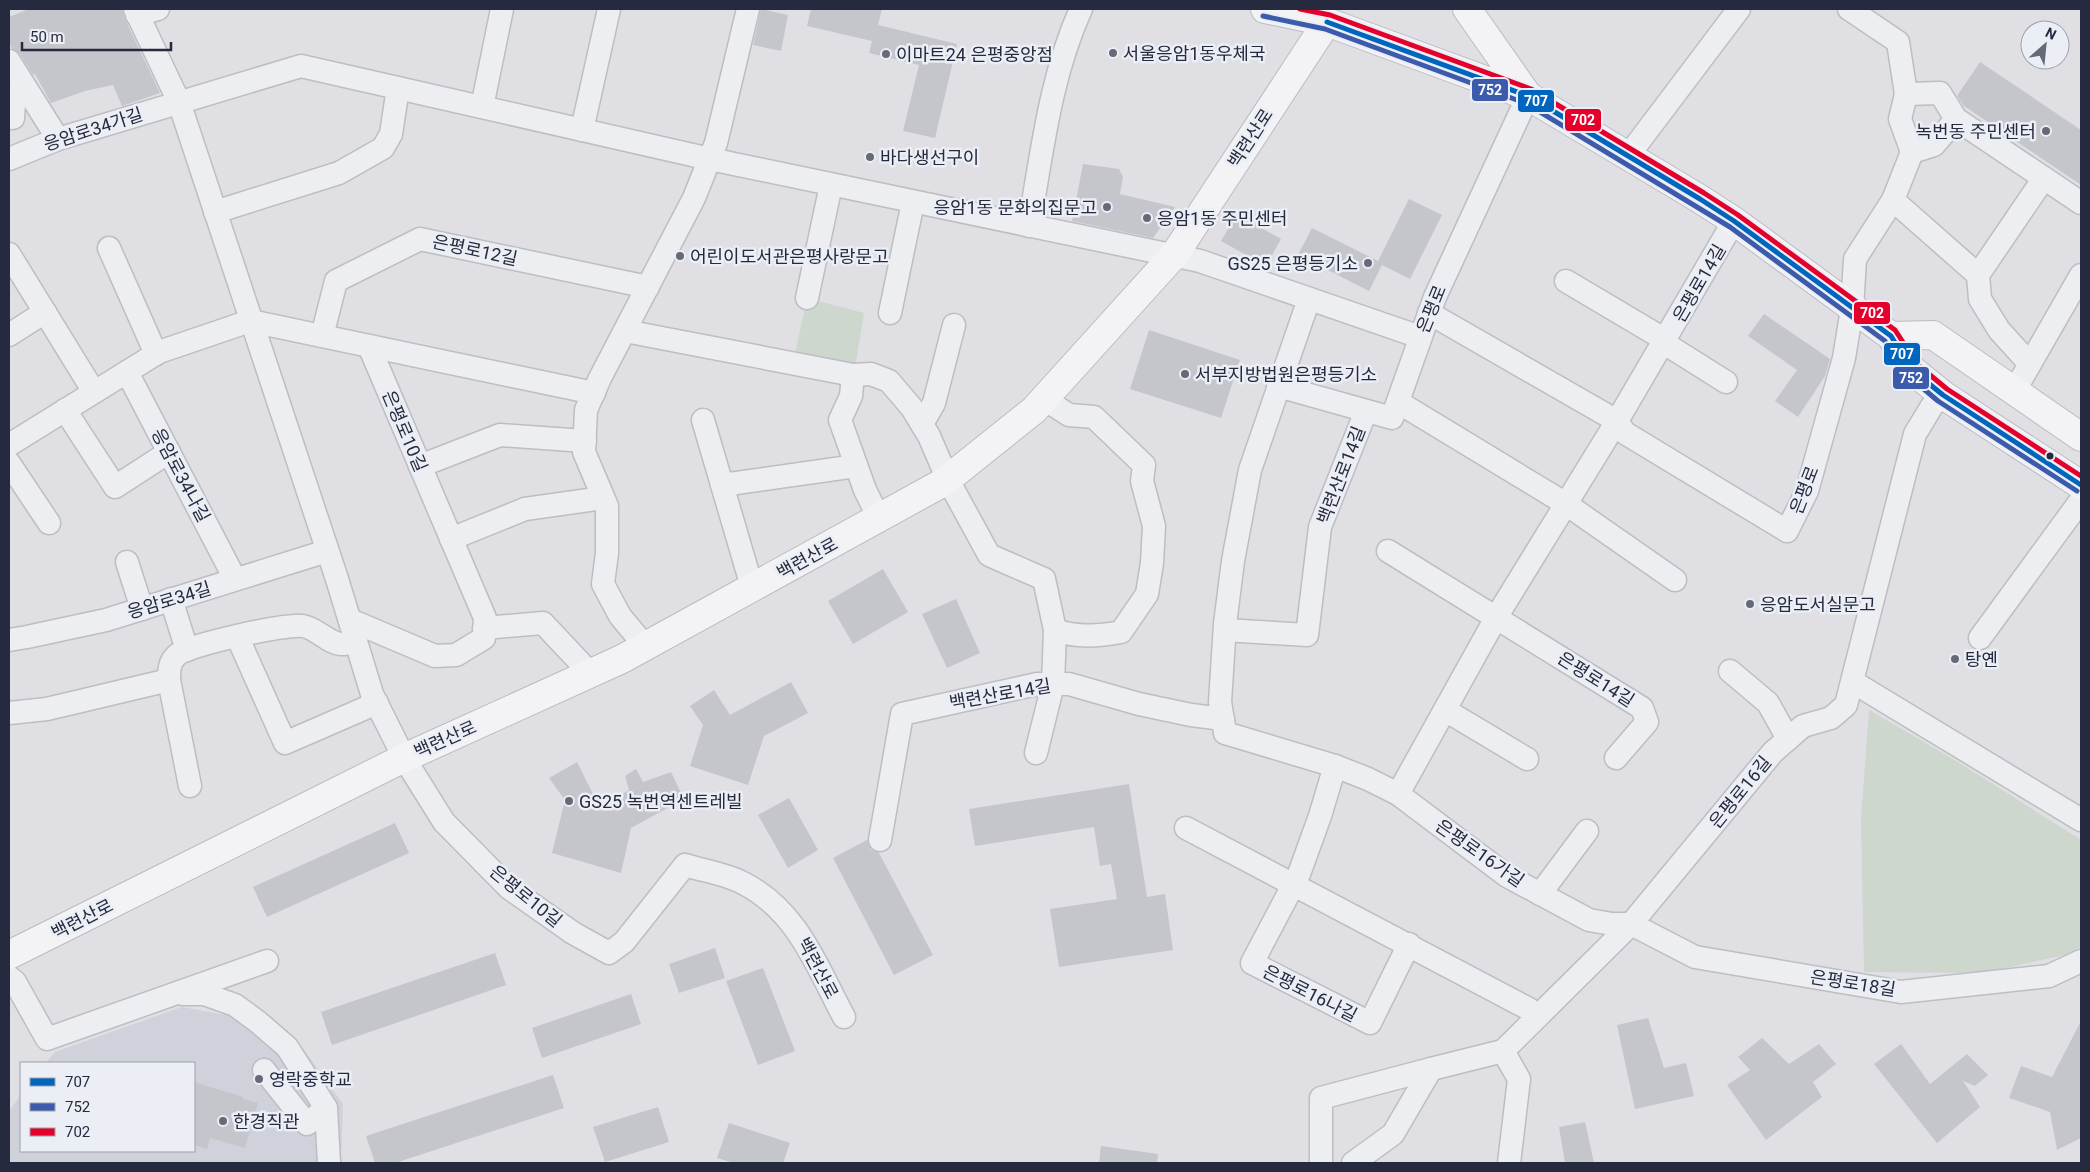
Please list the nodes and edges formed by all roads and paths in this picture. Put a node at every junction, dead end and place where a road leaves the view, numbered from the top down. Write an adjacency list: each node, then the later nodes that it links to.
1 (502, 9): 17 (street)
2 (609, 9): 20 (street)
3 (748, 9): 25 (street)
4 (1081, 9): 33 (street)
5 (1265, 9): 10 (main road)
6 (1468, 9): 15 (main road)
7 (1739, 9): 23 (street)
8 (1850, 9): 13 (street)
9 (143, 11): 16 (street, 은평로10길)
10 (1326, 15): 15 (main road); 36 (main road, 백련산로)
11 (9, 61): 21 (street)
12 (398, 88): 16 (street); 17 (street); 31 (street)
13 (1906, 94): 19 (street); 22 (street)
14 (9, 95): 18 (street)
15 (1528, 96): 23 (main road); 46 (street, 은평로)
16 (178, 102): 21 (street, 응암로34가길); 31 (street, 은평로10길)
17 (482, 107): 20 (street)
18 (13, 118)
19 (1956, 119): 22 (street); 26 (street)
20 (582, 130): 25 (street)
21 (58, 139): 24 (street, 응암로34가길)
22 (1912, 152): 28 (street)
23 (1628, 156): 32 (main road)
24 (9, 159)
25 (710, 159): 27 (street); 41 (street)
26 (2044, 178): 30 (street); 37 (street)
27 (831, 185): 29 (street); 42 (street)
28 (1893, 200): 37 (street); 44 (street)
29 (913, 202): 33 (street); 47 (street)
30 (2081, 203)
31 (214, 212): 48 (street, 은평로10길)
32 (1734, 222): 44 (main road); 55 (street, 은평로14길)
33 (1029, 226): 36 (street)
34 (109, 248): 57 (street)
35 (9, 254): 39 (street)
36 (1175, 254): 43 (street); 67 (main road, 백련산로)
37 (1978, 275): 58 (street)
38 (2081, 275): 58 (street)
39 (15, 277): 45 (street)
40 (1566, 282): 55 (street)
41 (648, 287): 50 (street); 52 (street, 은평로12길)
42 (807, 298)
43 (1309, 299): 54 (street); 62 (street)
44 (1852, 309): 53 (main road); 72 (street, 은평로)
45 (45, 312): 51 (street); 64 (street)
46 (1429, 312): 54 (street, 은평로); 72 (street)
47 (890, 313)
48 (250, 321): 52 (street); 57 (street); 90 (street, 은평로10길)
49 (954, 325): 73 (street)
50 (624, 331): 60 (street); 65 (street)
51 (9, 335)
52 (322, 336): 56 (street)
53 (1891, 336): 63 (main road); 66 (main road)
54 (1420, 337): 68 (street, 은평로)
55 (1664, 343): 61 (street); 72 (street, 은평로14길)
56 (369, 346): 65 (street); 79 (street, 은평로10길)
57 (156, 354): 59 (street)
58 (2029, 362): 63 (street)
59 (127, 372): 64 (street); 77 (street, 응암로34나길)
60 (853, 375): 73 (street); 80 (street)
61 (1726, 382)
62 (1278, 386): 70 (street, 은평로); 101 (street)
63 (2014, 390): 74 (main road)
64 (94, 392): 69 (street)
65 (594, 393): 75 (street)
66 (1943, 395): 83 (main road); 111 (street, 은평로16길)
67 (1044, 399): 81 (main road, 백련산로); 100 (street)
68 (1398, 402): 70 (street, 은평로); 86 (street)
69 (65, 410): 76 (street); 77 (street)
70 (1366, 411): 101 (street, 백련산로14길)
71 (704, 420): 82 (street)
72 (1617, 421): 86 (street, 은평로14길)
73 (922, 424): 81 (street)
74 (2081, 437)
75 (585, 441): 79 (street); 84 (street)
76 (9, 445)
77 (169, 452): 93 (street, 응암로34나길)
78 (9, 463): 88 (street)
79 (420, 466): 89 (street, 은평로10길)
80 (856, 466): 82 (street); 87 (street)
81 (948, 480): 87 (main road, 백련산로); 100 (street)
82 (722, 485): 95 (street)
83 (2081, 485)
84 (603, 498): 89 (street); 106 (street)
85 (2081, 500): 104 (street)
86 (1566, 504): 94 (street); 98 (street, 은평로14길)
87 (879, 518): 95 (main road, 백련산로)
88 (49, 523)
89 (451, 539): 99 (street, 은평로10길)
90 (327, 551): 93 (street, 응암로34길); 102 (street, 은평로10길)
91 (1388, 551): 98 (street, 은평로14길)
92 (127, 562): 97 (street)
93 (235, 579): 96 (street, 응암로34길)
94 (1675, 580)
95 (752, 588): 106 (main road, 백련산로)
96 (172, 599): 97 (street, 응암로34길); 107 (street)
97 (142, 608): 105 (street, 응암로34길)
98 (1496, 616): 114 (street, 은평로14길); 120 (street, 은평로14길)
99 (484, 628): 102 (street); 109 (street)
100 (1055, 630): 112 (street)
101 (1225, 630): 116 (street)
102 (353, 631): 103 (street); 113 (street, 은평로10길)
103 (237, 636): 107 (street); 113 (street)
104 (1980, 638)
105 (9, 640)
106 (645, 646): 109 (main road, 백련산로)
107 (187, 650): 110 (street)
108 (1730, 671): 117 (street)
109 (590, 673): 119 (main road, 백련산로)
110 (169, 680): 115 (street); 123 (street)
111 (1853, 682): 117 (street, 은평로16길); 125 (street)
112 (1053, 684): 116 (street, 백련산로14길); 118 (street); 128 (street, 백련산로14길)
113 (377, 703): 119 (street, 은평로10길)
114 (1445, 710): 121 (street); 124 (street, 은평로14길)
115 (9, 713)
116 (1223, 719): 122 (street)
117 (1788, 739): 132 (street, 은평로16길)
118 (1036, 753)
119 (404, 758): 129 (street, 은평로10길); 134 (main road, 백련산로)
120 (1616, 758)
121 (1528, 759)
122 (1335, 766): 124 (street, 은평로16가길); 130 (street, 은평로16나길)
123 (190, 786)
124 (1398, 794): 131 (street, 은평로16가길)
125 (2081, 820)
126 (1186, 828): 130 (street)
127 (1587, 831): 131 (street)
128 (880, 840)
129 (685, 865): 140 (street, 백련산로)
130 (1293, 884): 133 (street); 133 (street, 은평로16나길)
131 (1540, 894): 132 (street, 은평로16가길)
132 (1631, 924): 136 (street, 은평로18길); 139 (street, 은평로16길)
133 (1409, 944): 139 (street)
134 (9, 955)
135 (267, 961): 138 (street)
136 (2081, 961)
137 (9, 977): 138 (street)
138 (172, 994): 144 (street)
139 (1537, 1017): 141 (street, 은평로16길)
140 (844, 1018)
141 (1503, 1051): 142 (street); 148 (street)
142 (1431, 1068): 146 (street); 147 (street)
143 (264, 1070): 144 (street)
144 (326, 1108): 145 (street)
145 (329, 1163)
146 (1321, 1163)
147 (1353, 1163)
148 (1509, 1163)

